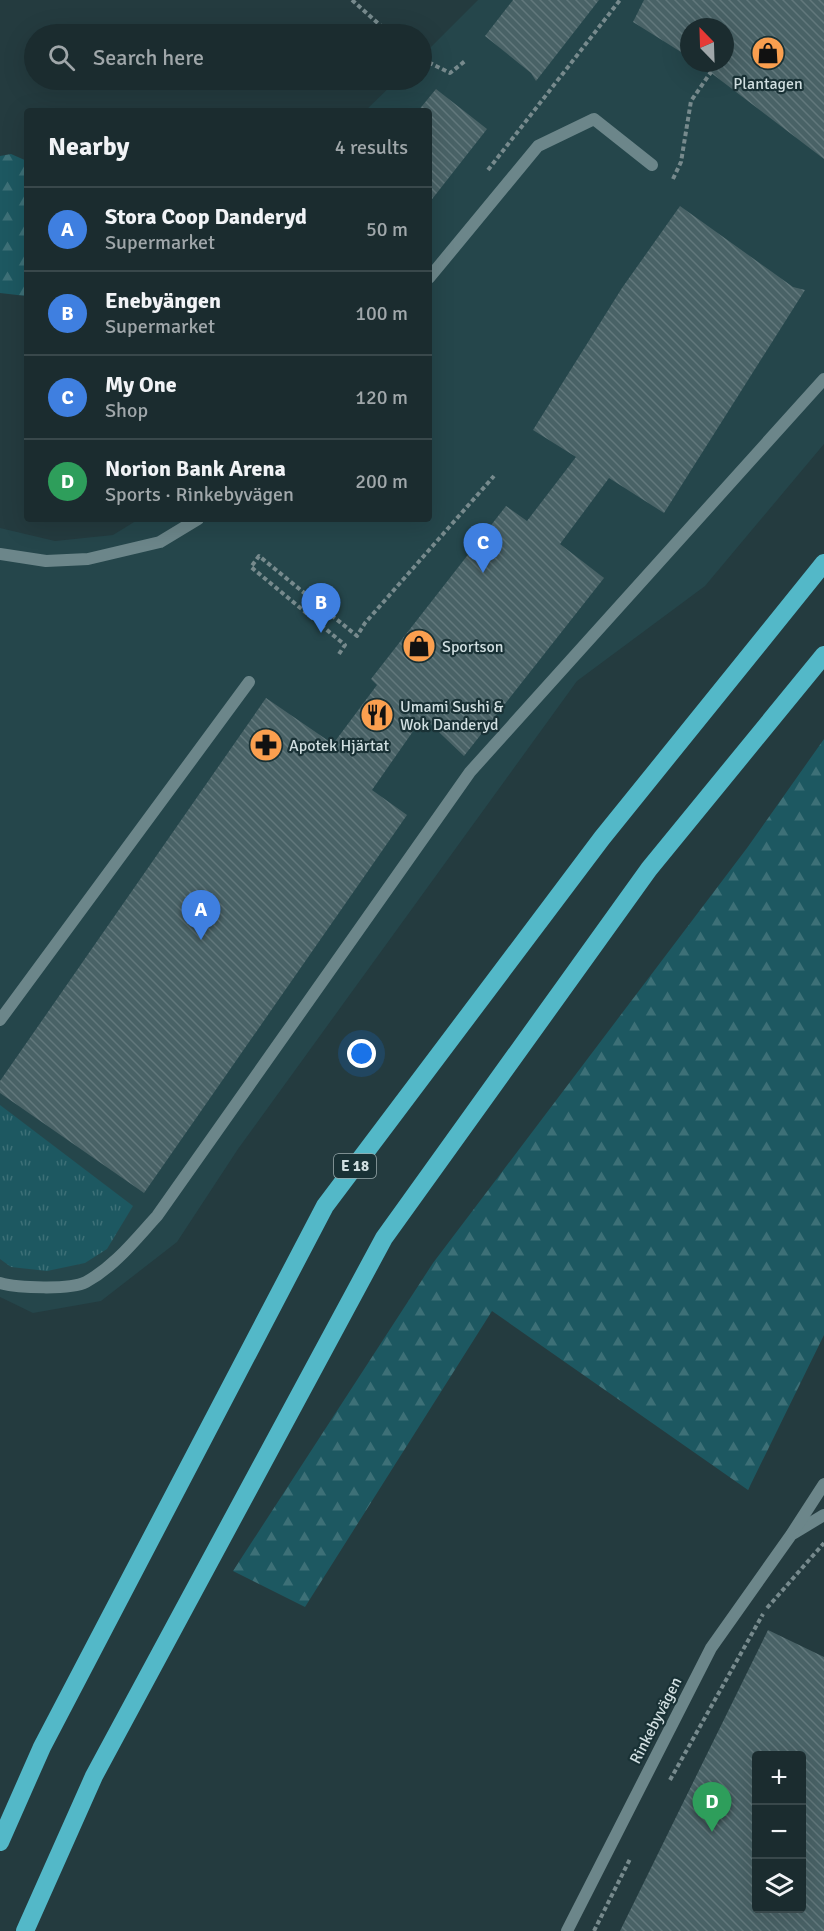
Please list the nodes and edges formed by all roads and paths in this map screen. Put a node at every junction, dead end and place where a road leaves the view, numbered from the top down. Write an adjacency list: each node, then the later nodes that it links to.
1 (352, 0): 3 (path)
2 (620, 0): 8 (path)
3 (379, 24)
4 (465, 61): 5 (path)
5 (432, 64)
6 (711, 72): 9 (path)
7 (652, 165): 10 (street)
8 (486, 173)
9 (673, 179)
10 (432, 274)
11 (824, 379): 20 (street)
12 (494, 476): 16 (path)
13 (193, 522): 14 (street)
14 (0, 554)
15 (824, 563): 26 (highway, E 18)
16 (339, 654)
17 (824, 655): 28 (highway)
18 (249, 682): 19 (street)
19 (0, 1020)
20 (0, 1283)
21 (824, 1484): 23 (street, Rinkebyvägen)
22 (824, 1515): 23 (street, Rinkebyvägen)
23 (791, 1535): 29 (street, Rinkebyvägen)
24 (824, 1543): 25 (path)
25 (668, 1783)
26 (0, 1842)
27 (631, 1857): 30 (path)
28 (25, 1931)
29 (567, 1931)
30 (594, 1931)

